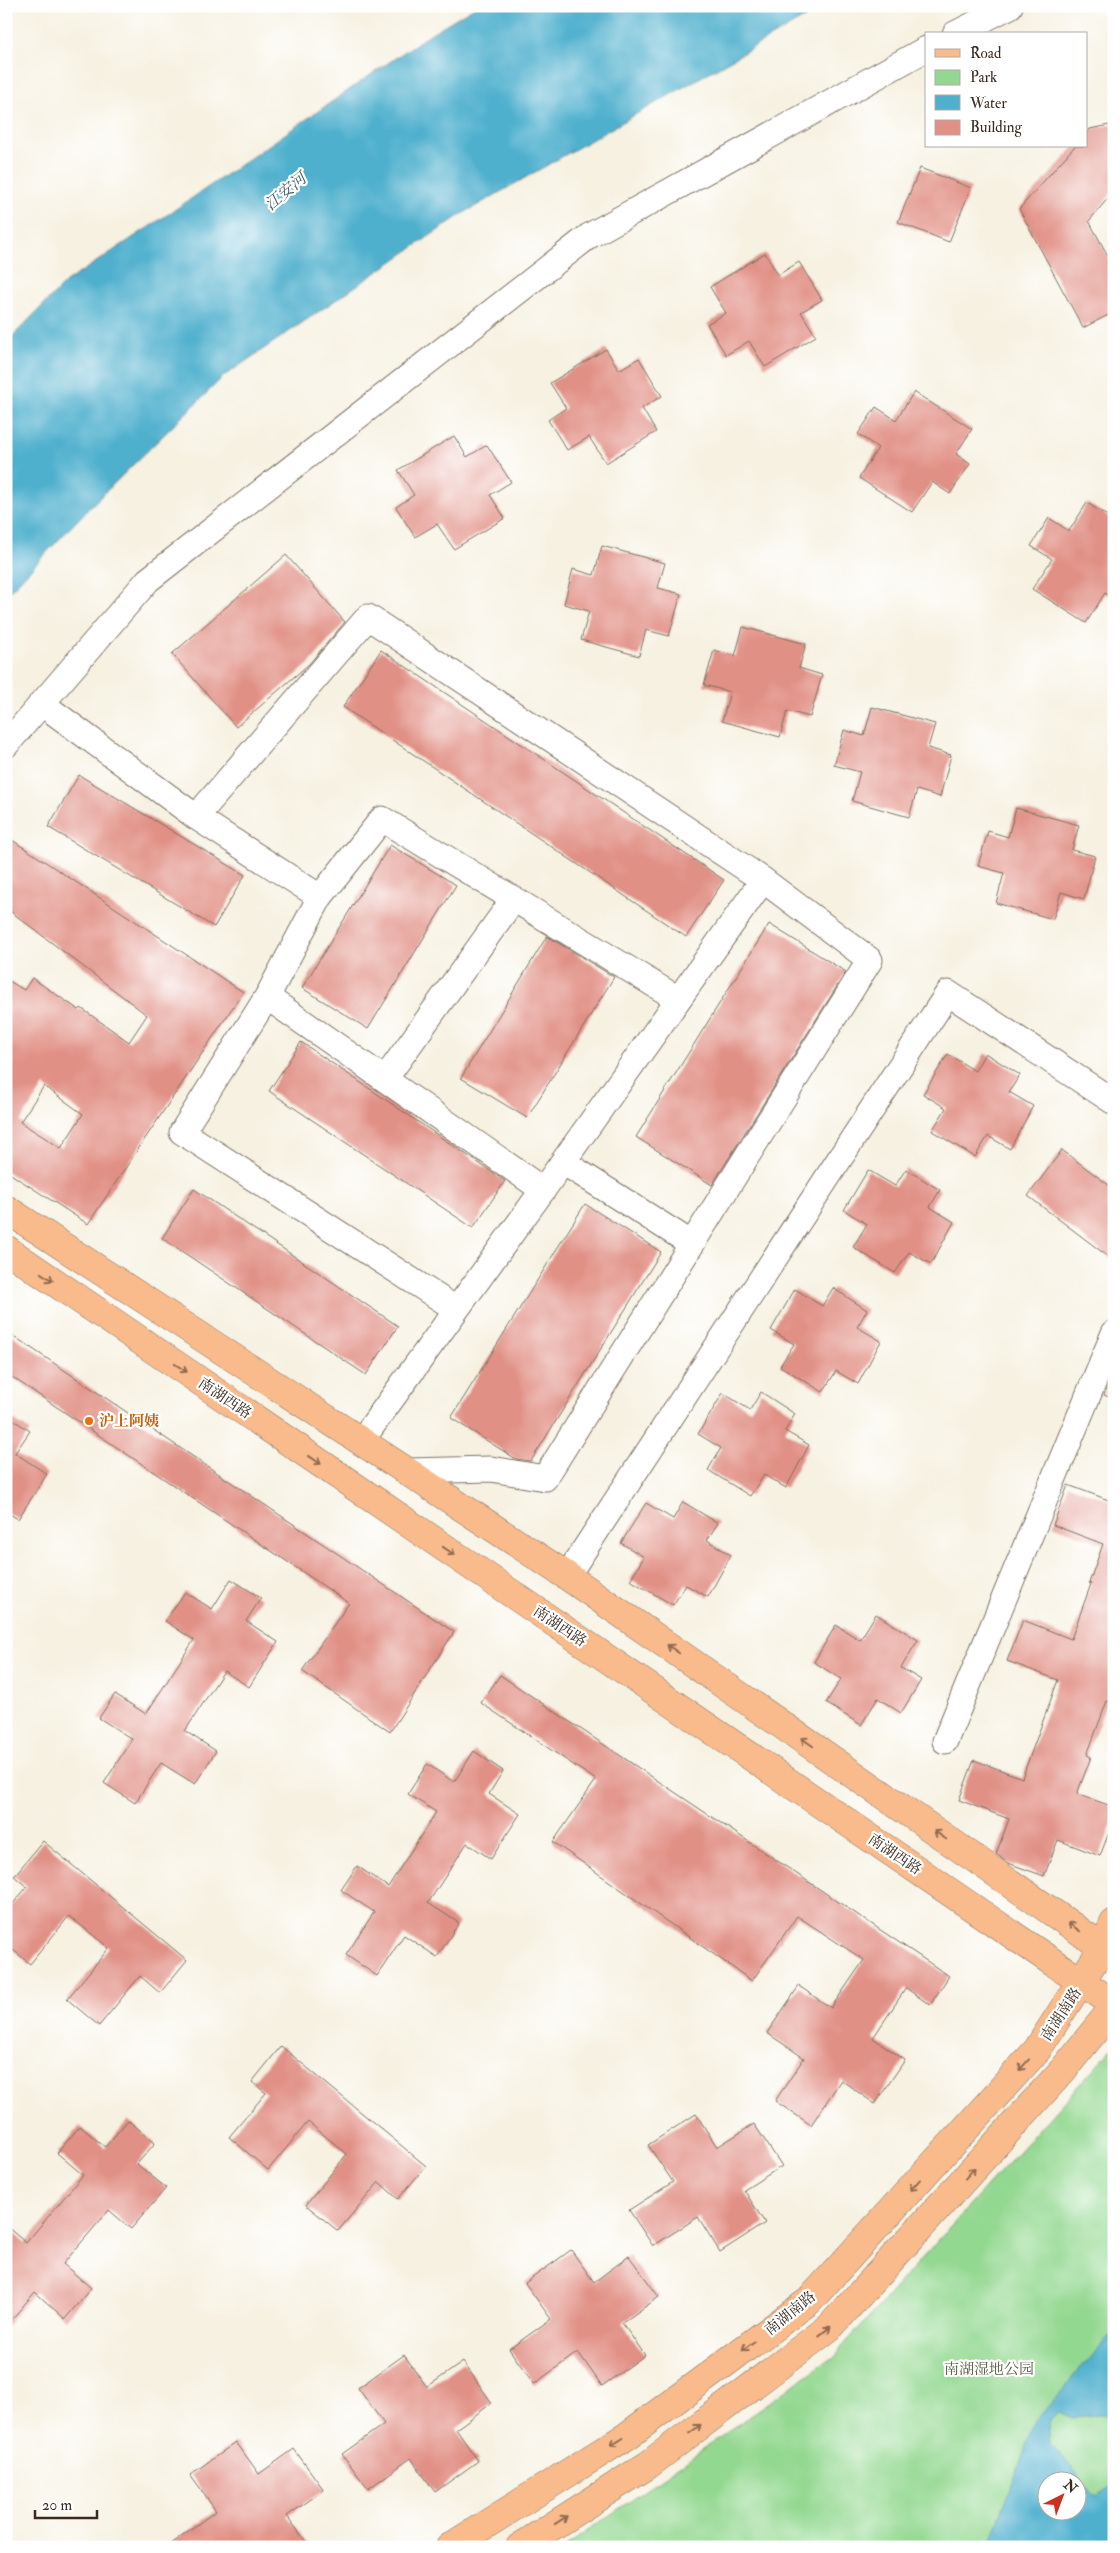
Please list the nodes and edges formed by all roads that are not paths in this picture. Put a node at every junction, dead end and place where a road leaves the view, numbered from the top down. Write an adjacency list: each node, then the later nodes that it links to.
1 (1010, 6): 2 (street)
2 (960, 32)
3 (925, 50): 4 (street)
4 (41, 703): 5 (street); 6 (street)
5 (6, 745)
6 (196, 817): 7 (street); 8 (street)
7 (763, 880): 11 (street); 17 (street)
8 (320, 897): 9 (street); 10 (street)
9 (514, 900): 11 (street); 12 (street)
10 (267, 997): 12 (street); 19 (street)
11 (678, 999): 14 (street)
12 (385, 1079): 15 (street)
13 (1114, 1102): 23 (street)
14 (563, 1162): 15 (street); 17 (street)
15 (543, 1190): 19 (street)
16 (6, 1209): 21 (main road)
17 (692, 1244): 22 (street)
18 (6, 1249): 26 (main road, 南湖西路, one-way to 26)
19 (456, 1309): 21 (street)
20 (1114, 1333): 24 (street)
21 (362, 1440): 22 (main road)
22 (408, 1470): 23 (main road)
23 (567, 1576): 25 (main road, one-way to 23)
24 (945, 1741)
25 (1110, 1942): 26 (main road, 南湖南路)
26 (1082, 1982): 27 (main road, 南湖西路); 28 (main road, 南湖南路, one-way to 28)
27 (1114, 2005): 29 (main road, one-way to 27)
28 (450, 2547)
29 (520, 2547)

